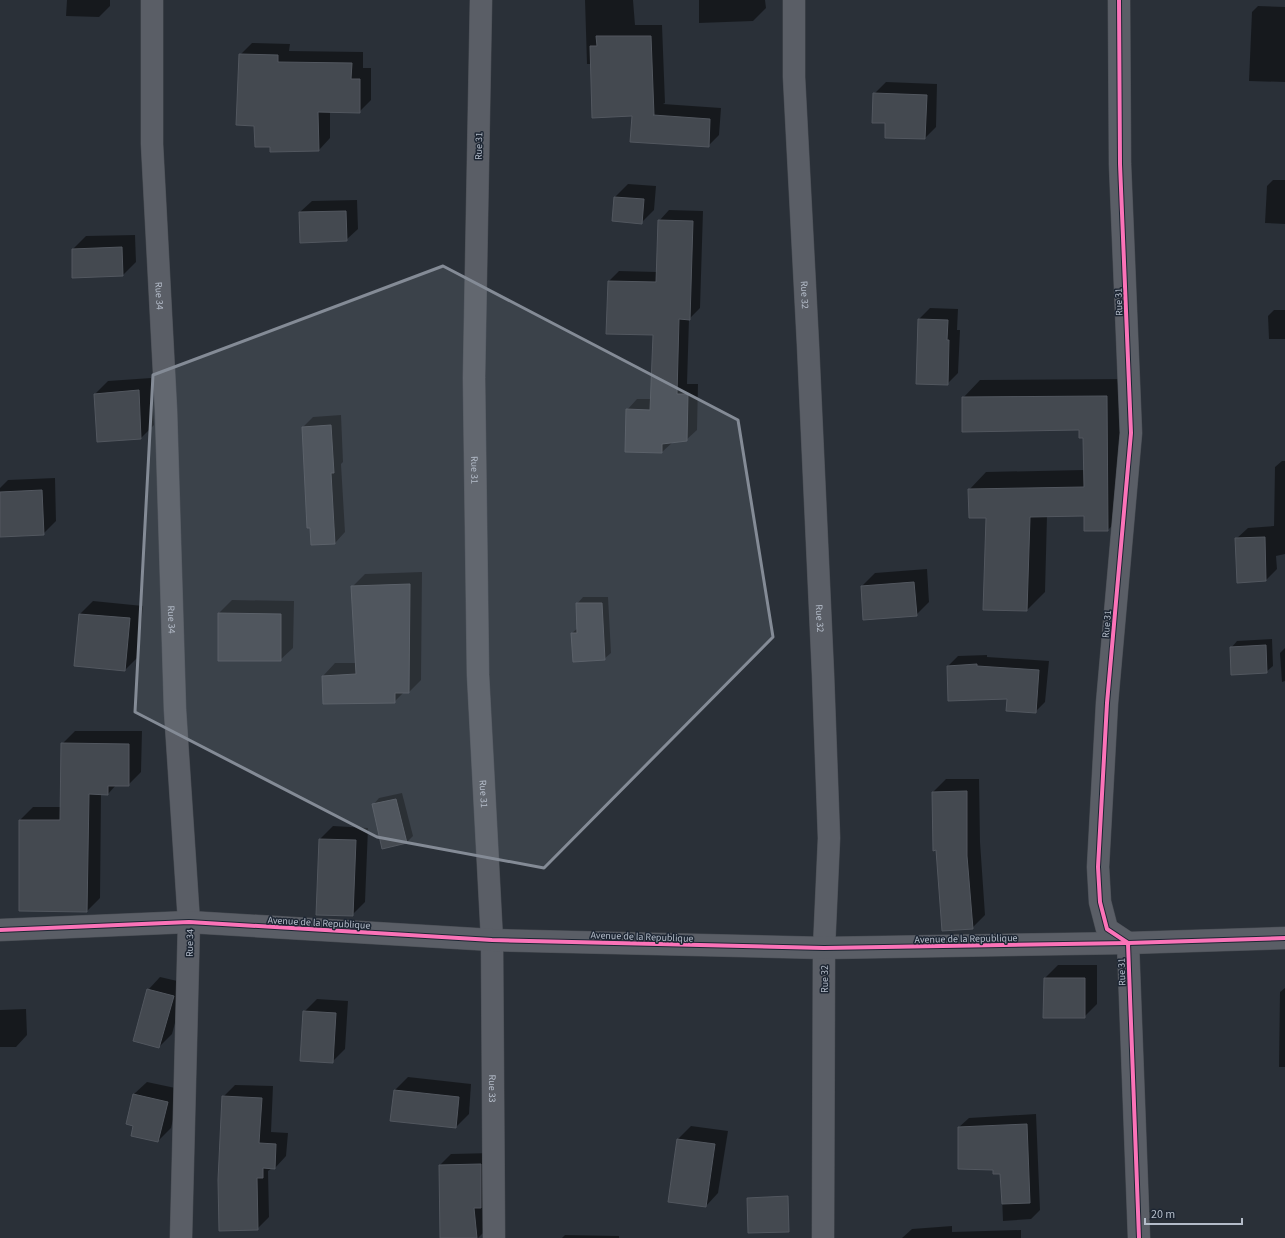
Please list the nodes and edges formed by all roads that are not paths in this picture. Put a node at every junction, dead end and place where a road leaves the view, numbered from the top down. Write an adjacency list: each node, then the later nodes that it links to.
1 (152, 0): 5 (street, Rue 34)
2 (481, 0): 8 (street, Rue 31)
3 (794, 0): 10 (street, Rue 32)
4 (1119, 0): 9 (street, Rue 31)
5 (189, 922): 6 (street, Avenue de la Republique); 8 (street, Avenue de la Republique); 11 (street, Rue 34)
6 (0, 930)
7 (1285, 938): 9 (street, Avenue de la Republique)
8 (492, 940): 10 (street, Avenue de la Republique); 12 (street, Rue 33)
9 (1128, 943): 10 (street, Avenue de la Republique); 14 (street, Rue 31)
10 (824, 948): 13 (street, Rue 32)
11 (181, 1238)
12 (494, 1238)
13 (823, 1238)
14 (1139, 1238)

